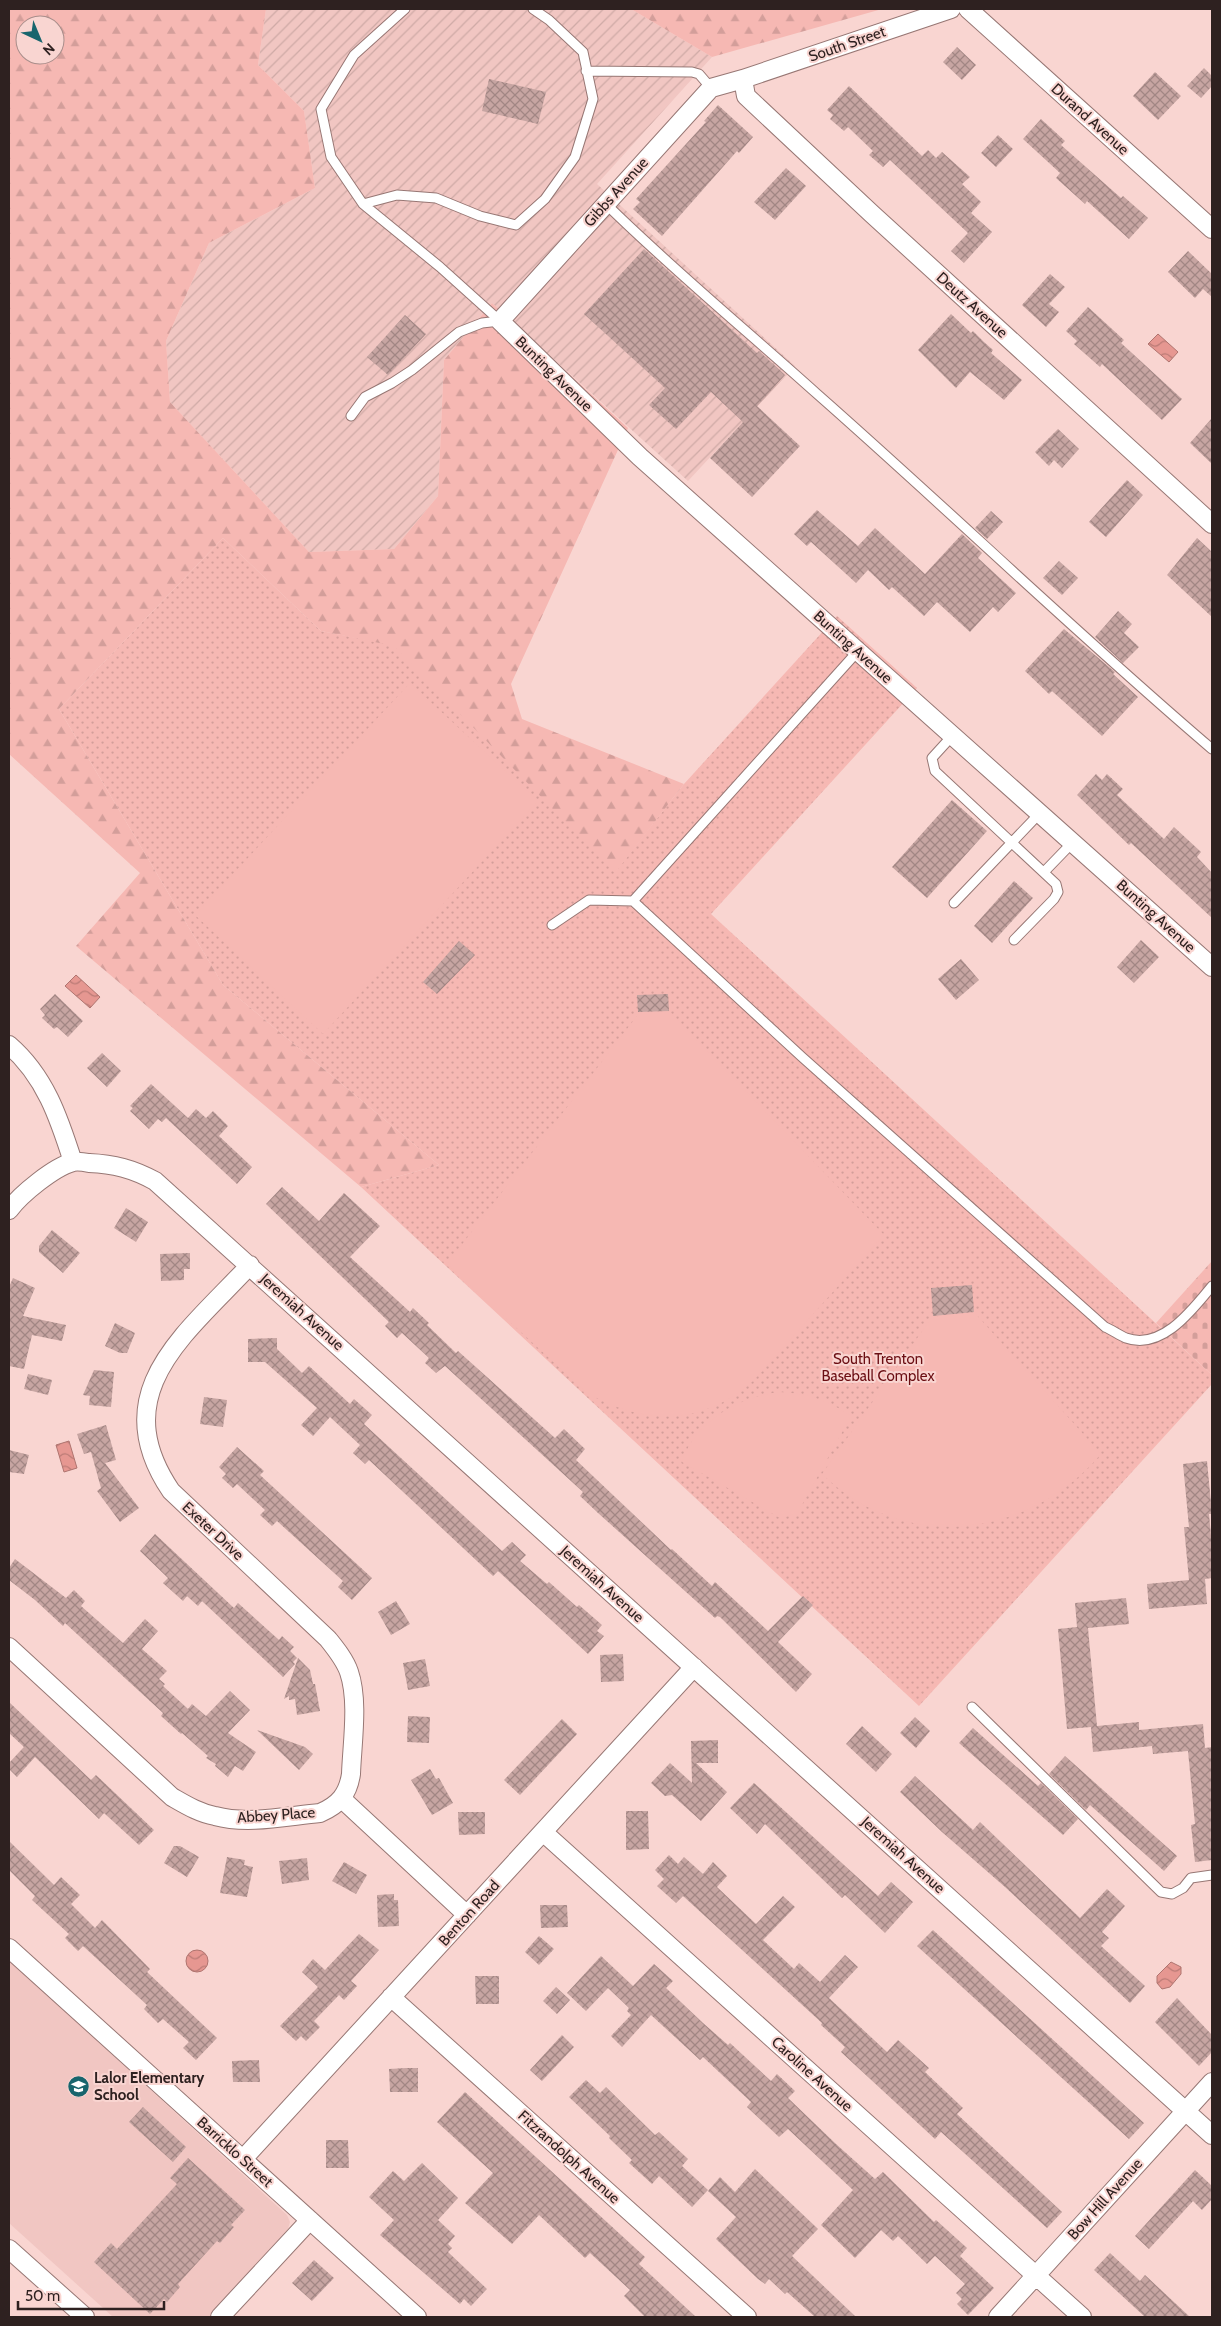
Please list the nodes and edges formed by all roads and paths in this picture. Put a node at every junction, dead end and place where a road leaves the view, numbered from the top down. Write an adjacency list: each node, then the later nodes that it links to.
1 (405, 9): 8 (lane)
2 (533, 9): 5 (lane)
3 (951, 9): 6 (street, South Street)
4 (968, 9): 10 (street, Durand Avenue)
5 (586, 70): 7 (lane); 8 (lane)
6 (743, 79): 7 (street); 13 (street, Deutz Avenue)
7 (710, 88): 9 (street, Gibbs Avenue)
8 (363, 204): 11 (lane)
9 (606, 204): 11 (street, Gibbs Avenue); 16 (lane)
10 (1212, 229)
11 (500, 321): 12 (lane); 14 (street, Bunting Avenue)
12 (351, 416)
13 (1212, 524)
14 (858, 651): 15 (street, Bunting Avenue); 21 (lane)
15 (952, 735): 17 (street, Bunting Avenue); 18 (lane)
16 (1212, 749)
17 (1040, 813): 18 (lane); 19 (street, Bunting Avenue)
18 (1012, 842): 20 (lane); 22 (lane)
19 (1073, 842): 20 (lane); 25 (street, Bunting Avenue)
20 (1044, 872): 24 (lane)
21 (633, 901): 23 (lane); 30 (lane)
22 (954, 903)
23 (552, 925)
24 (1014, 940)
25 (1212, 967)
26 (9, 1045): 27 (street)
27 (73, 1162): 28 (street); 29 (street, Jeremiah Avenue)
28 (9, 1210)
29 (250, 1265): 32 (street, Jeremiah Avenue); 34 (street, Exeter Drive)
30 (1212, 1286)
31 (9, 1648): 34 (street, Abbey Place)
32 (694, 1667): 35 (street, Benton Road); 41 (street, Jeremiah Avenue)
33 (972, 1707): 36 (lane)
34 (342, 1799): 37 (street)
35 (543, 1832): 37 (street, Benton Road); 46 (street, Caroline Avenue)
36 (1212, 1875)
37 (467, 1915): 39 (street, Benton Road)
38 (9, 1948): 43 (street, Barricklo Street)
39 (391, 1997): 43 (street, Benton Road); 50 (street, Fitzrandolph Avenue)
40 (1212, 2082): 41 (street, Bow Hill Avenue)
41 (1186, 2111): 42 (street, Jeremiah Avenue); 46 (street, Bow Hill Avenue)
42 (1212, 2135)
43 (243, 2159): 44 (street, Barricklo Street)
44 (310, 2220): 48 (street); 49 (street, Barricklo Street)
45 (9, 2249): 47 (street)
46 (1036, 2276): 51 (street, Bow Hill Avenue); 52 (street, Caroline Avenue)
47 (85, 2317)
48 (220, 2317)
49 (418, 2317)
50 (748, 2317)
51 (998, 2317)
52 (1082, 2317)

